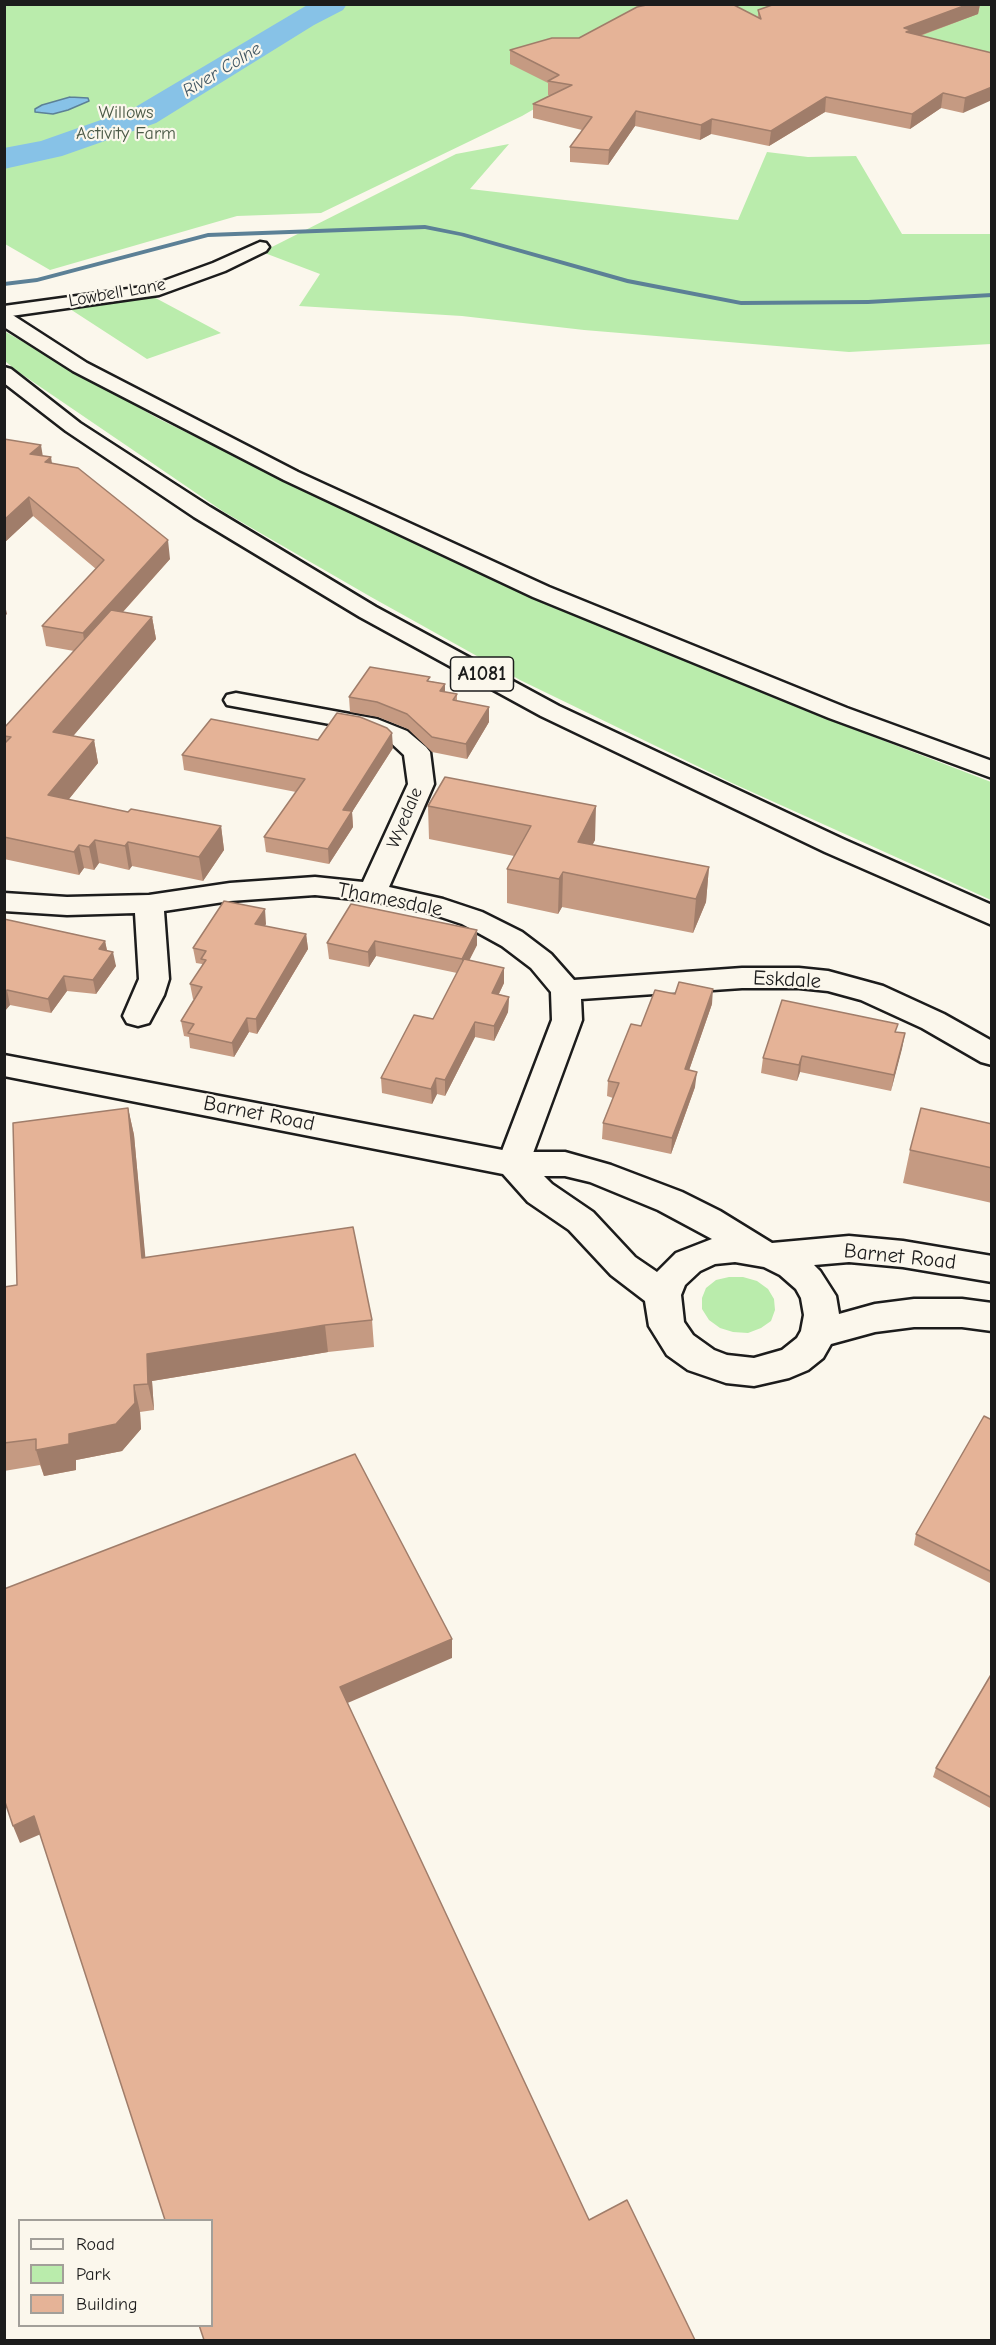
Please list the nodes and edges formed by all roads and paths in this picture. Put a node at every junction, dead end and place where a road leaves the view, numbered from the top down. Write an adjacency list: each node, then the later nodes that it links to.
1 (260, 248): 2 (street, Lowbell Lane)
2 (6, 317): 5 (street)
3 (4, 373): 9 (street, A1081)
4 (236, 700): 6 (street, Wyedale)
5 (992, 770)
6 (373, 892): 8 (street, Thamesdale); 10 (street, Thamesdale)
7 (4, 902): 8 (street, Thamesdale)
8 (149, 904): 11 (street)
9 (992, 915)
10 (566, 990): 12 (street, Eskdale); 14 (street)
11 (138, 1016)
12 (992, 1055)
13 (4, 1065): 14 (street, Barnet Road)
14 (513, 1164): 15 (street, Barnet Road); 17 (street)
15 (766, 1254): 16 (street, Barnet Road); 17 (street); 19 (street)
16 (992, 1269)
17 (663, 1295): 19 (street)
18 (992, 1317): 19 (street)
19 (819, 1332)

